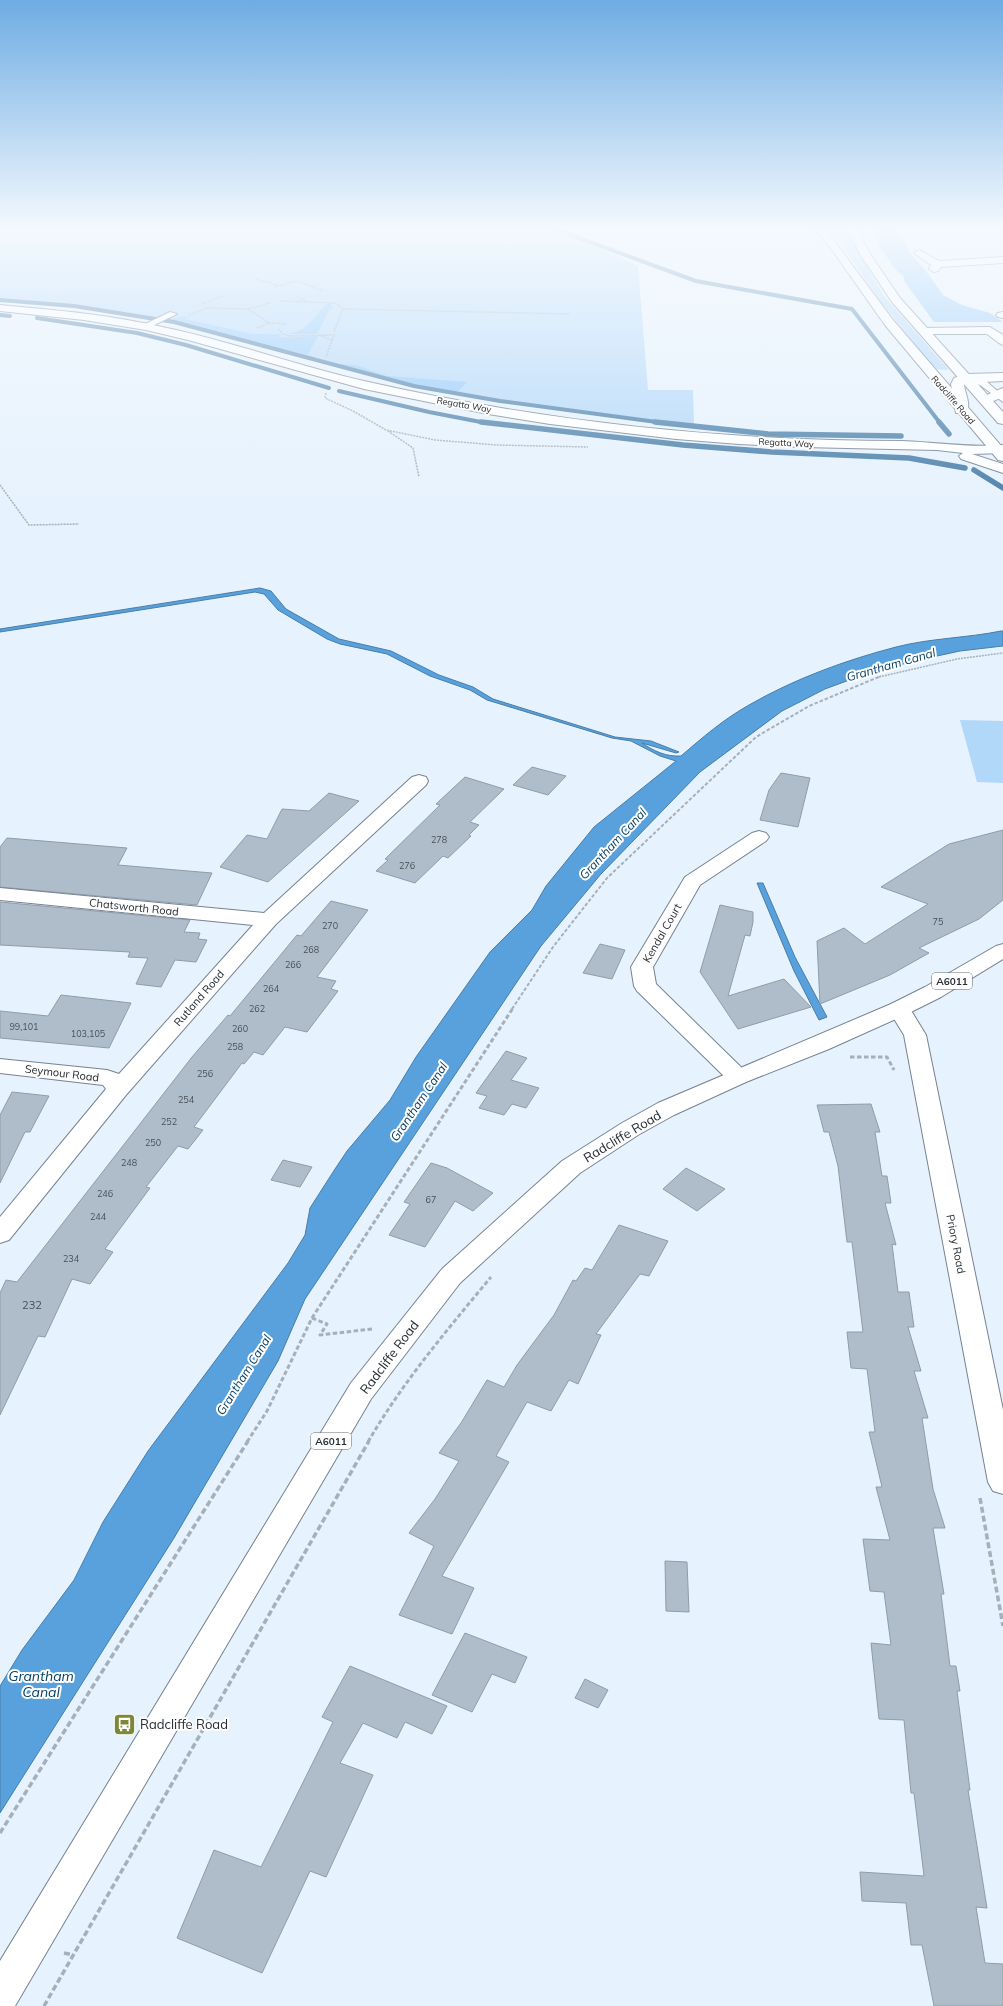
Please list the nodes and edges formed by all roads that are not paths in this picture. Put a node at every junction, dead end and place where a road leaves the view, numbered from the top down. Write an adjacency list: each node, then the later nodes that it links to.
1 (109, 321): 5 (main road, Regatta Way)
2 (157, 321): 5 (lane)
3 (887, 321): 9 (main road, Radcliffe Road)
4 (914, 321): 6 (main road)
5 (145, 326): 16 (main road, Regatta Way)
6 (923, 331): 7 (main road); 10 (main road)
7 (1003, 341)
8 (1003, 377): 10 (main road)
9 (934, 378): 10 (main road); 14 (main road, Radcliffe Road)
10 (965, 380): 11 (main road); 13 (main road); 14 (main road)
11 (983, 383): 12 (main road); 13 (lane)
12 (1003, 383)
13 (997, 397): 15 (main road)
14 (961, 410): 17 (main road, Radcliffe Road)
15 (1003, 420)
16 (937, 446): 17 (main road, Regatta Way); 18 (main road)
17 (999, 448)
18 (1003, 469)
19 (419, 781): 22 (main road, Rutland Road)
20 (759, 837): 26 (main road, Kendal Court)
21 (0, 894): 22 (main road, Chatsworth Road)
22 (268, 920): 27 (main road, Rutland Road)
23 (1003, 950): 24 (main road, Radcliffe Road / A6011)
24 (899, 1009): 26 (main road, Radcliffe Road / A6011); 29 (main road, Priory Road)
25 (0, 1066): 27 (main road, Seymour Road)
26 (738, 1077): 30 (main road, Radcliffe Road / A6011)
27 (118, 1090): 28 (main road, Rutland Road)
28 (0, 1234)
29 (1003, 1482)
30 (0, 1996)

